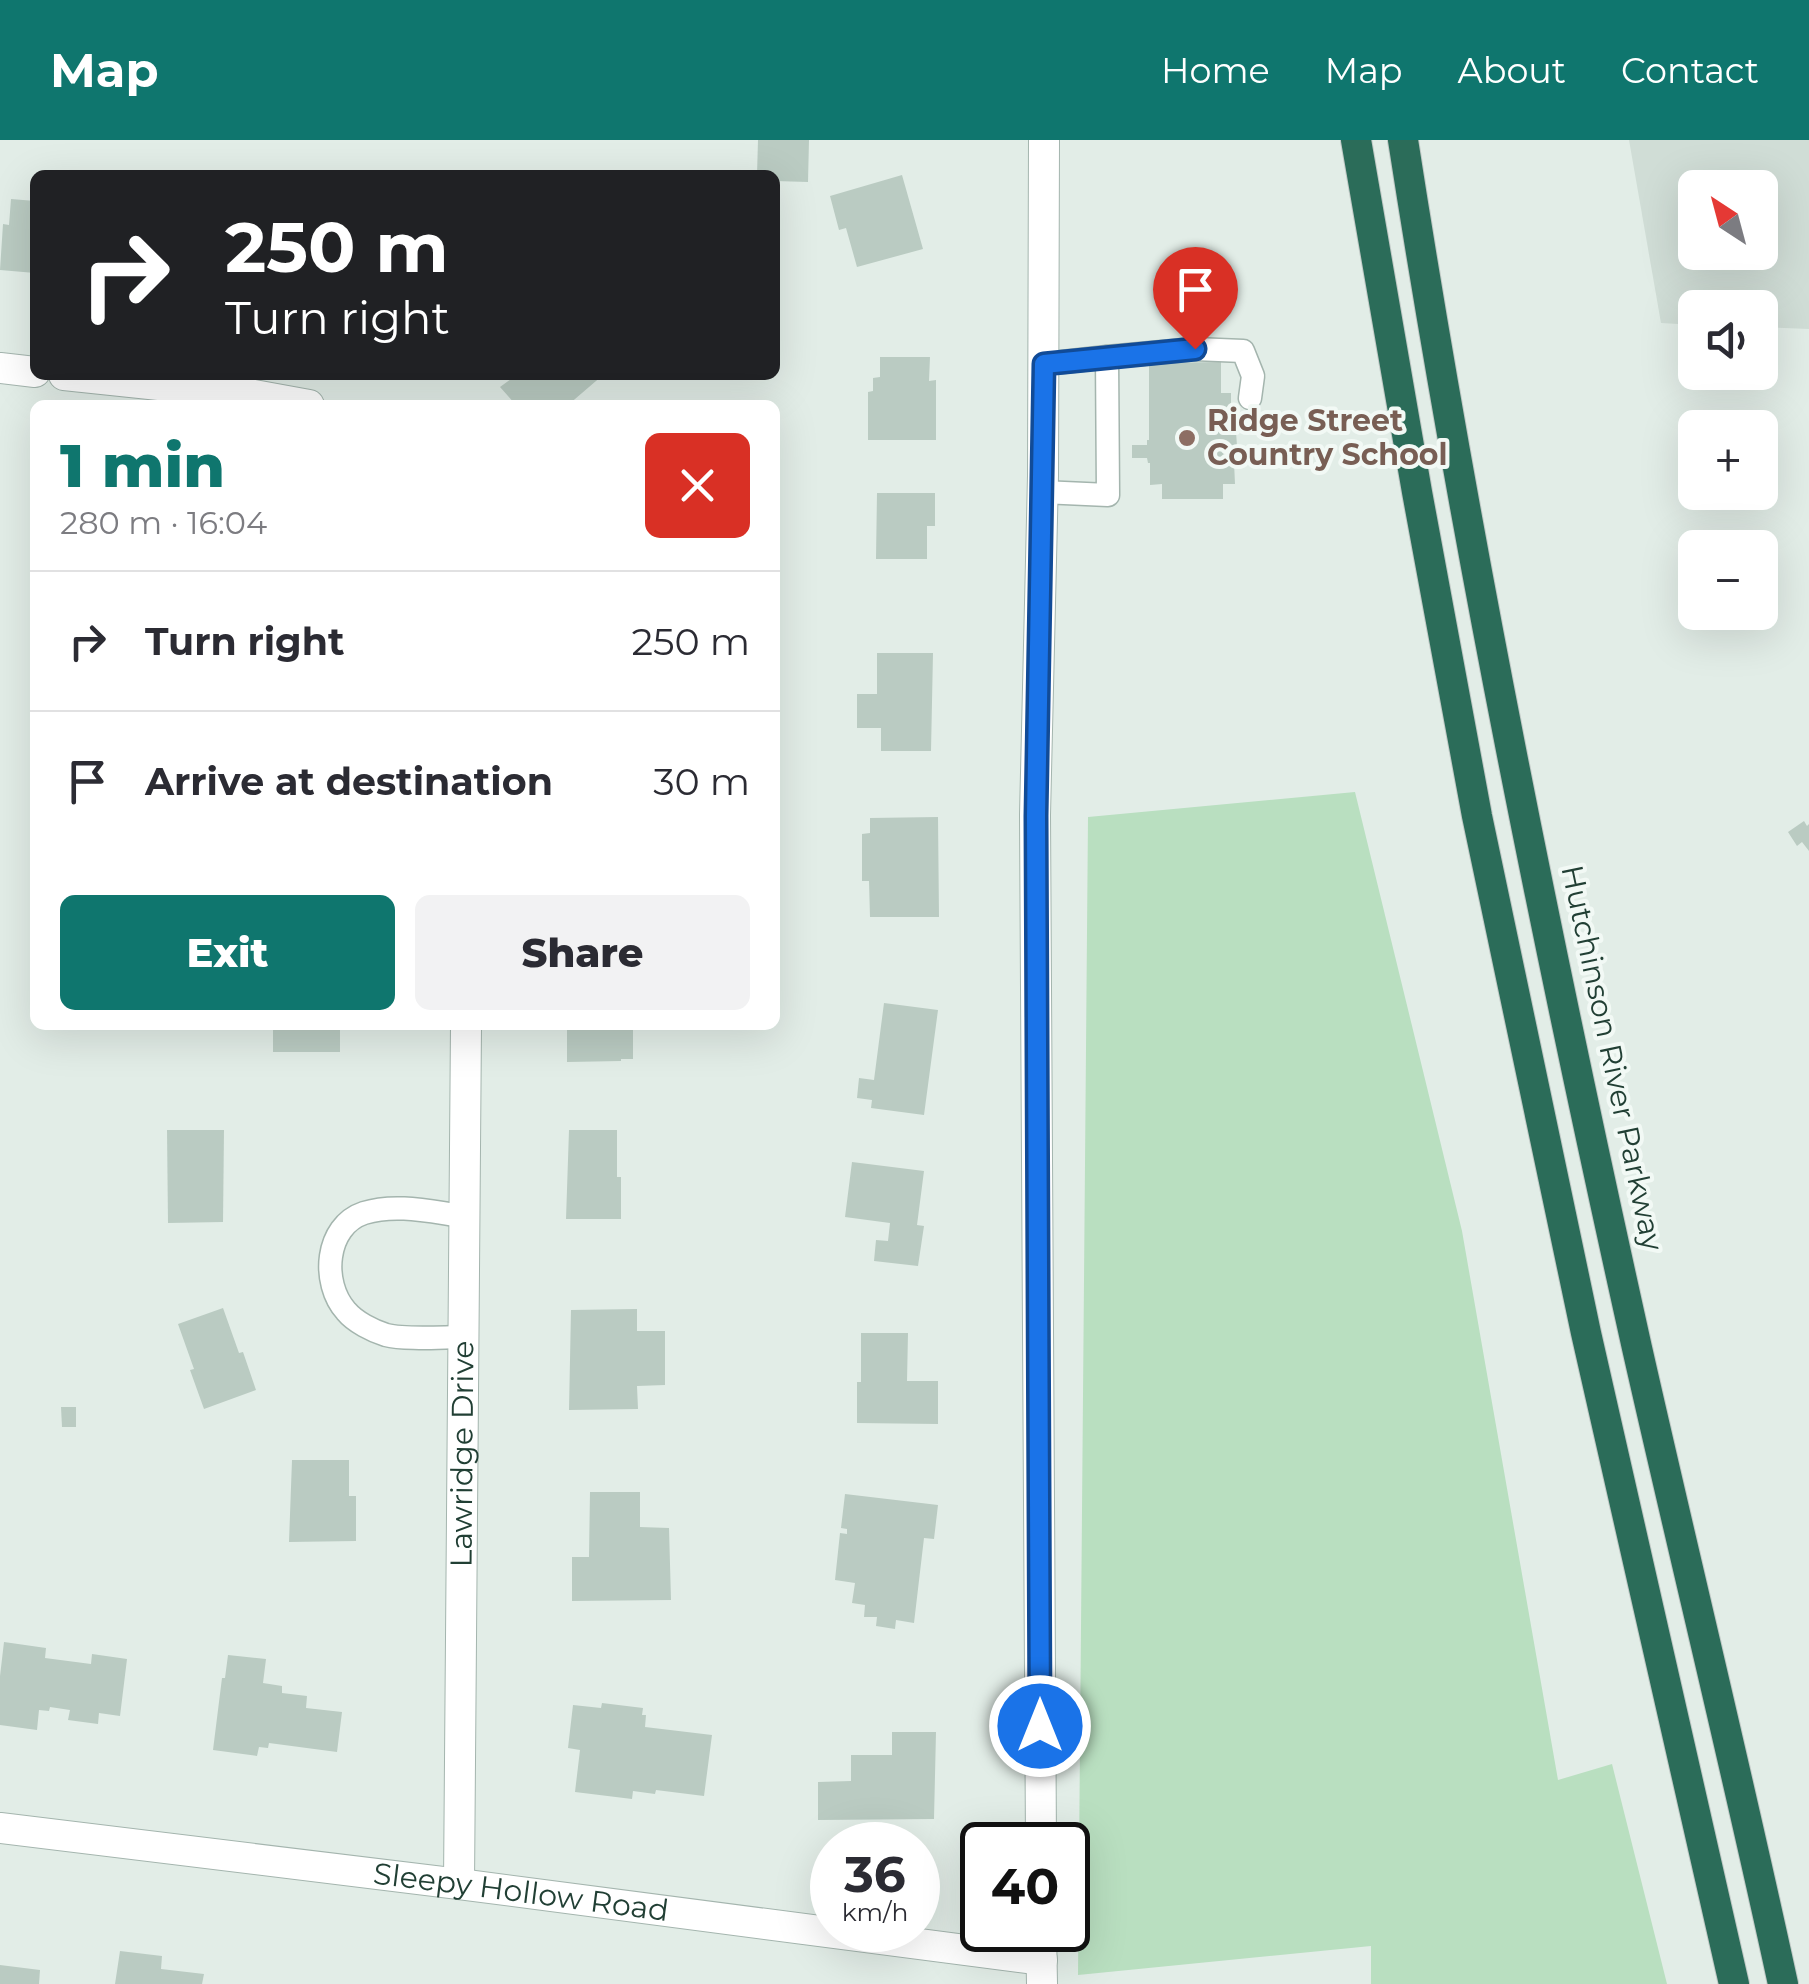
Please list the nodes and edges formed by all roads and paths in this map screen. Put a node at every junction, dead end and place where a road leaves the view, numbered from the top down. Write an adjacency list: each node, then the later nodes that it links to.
1 (1044, 140): 5 (street)
2 (1356, 140): 19 (highway)
3 (1403, 140): 20 (highway, Hutchinson River Parkway)
4 (1107, 357): 5 (lane); 9 (lane); 11 (lane)
5 (1044, 364): 11 (street)
6 (0, 368): 7 (street)
7 (30, 371)
8 (112, 380): 10 (street)
9 (1250, 398)
10 (282, 400)
11 (1042, 492): 15 (street)
12 (466, 1030): 13 (street, Lawridge Drive)
13 (464, 1216): 14 (street, Lawridge Drive); 14 (lane)
14 (464, 1337): 17 (street, Lawridge Drive)
15 (1041, 1822)
16 (0, 1828): 17 (street, Sleepy Hollow Road)
17 (459, 1884): 18 (street, Sleepy Hollow Road)
18 (1042, 1958)
19 (1734, 1984)
20 (1783, 1984)

